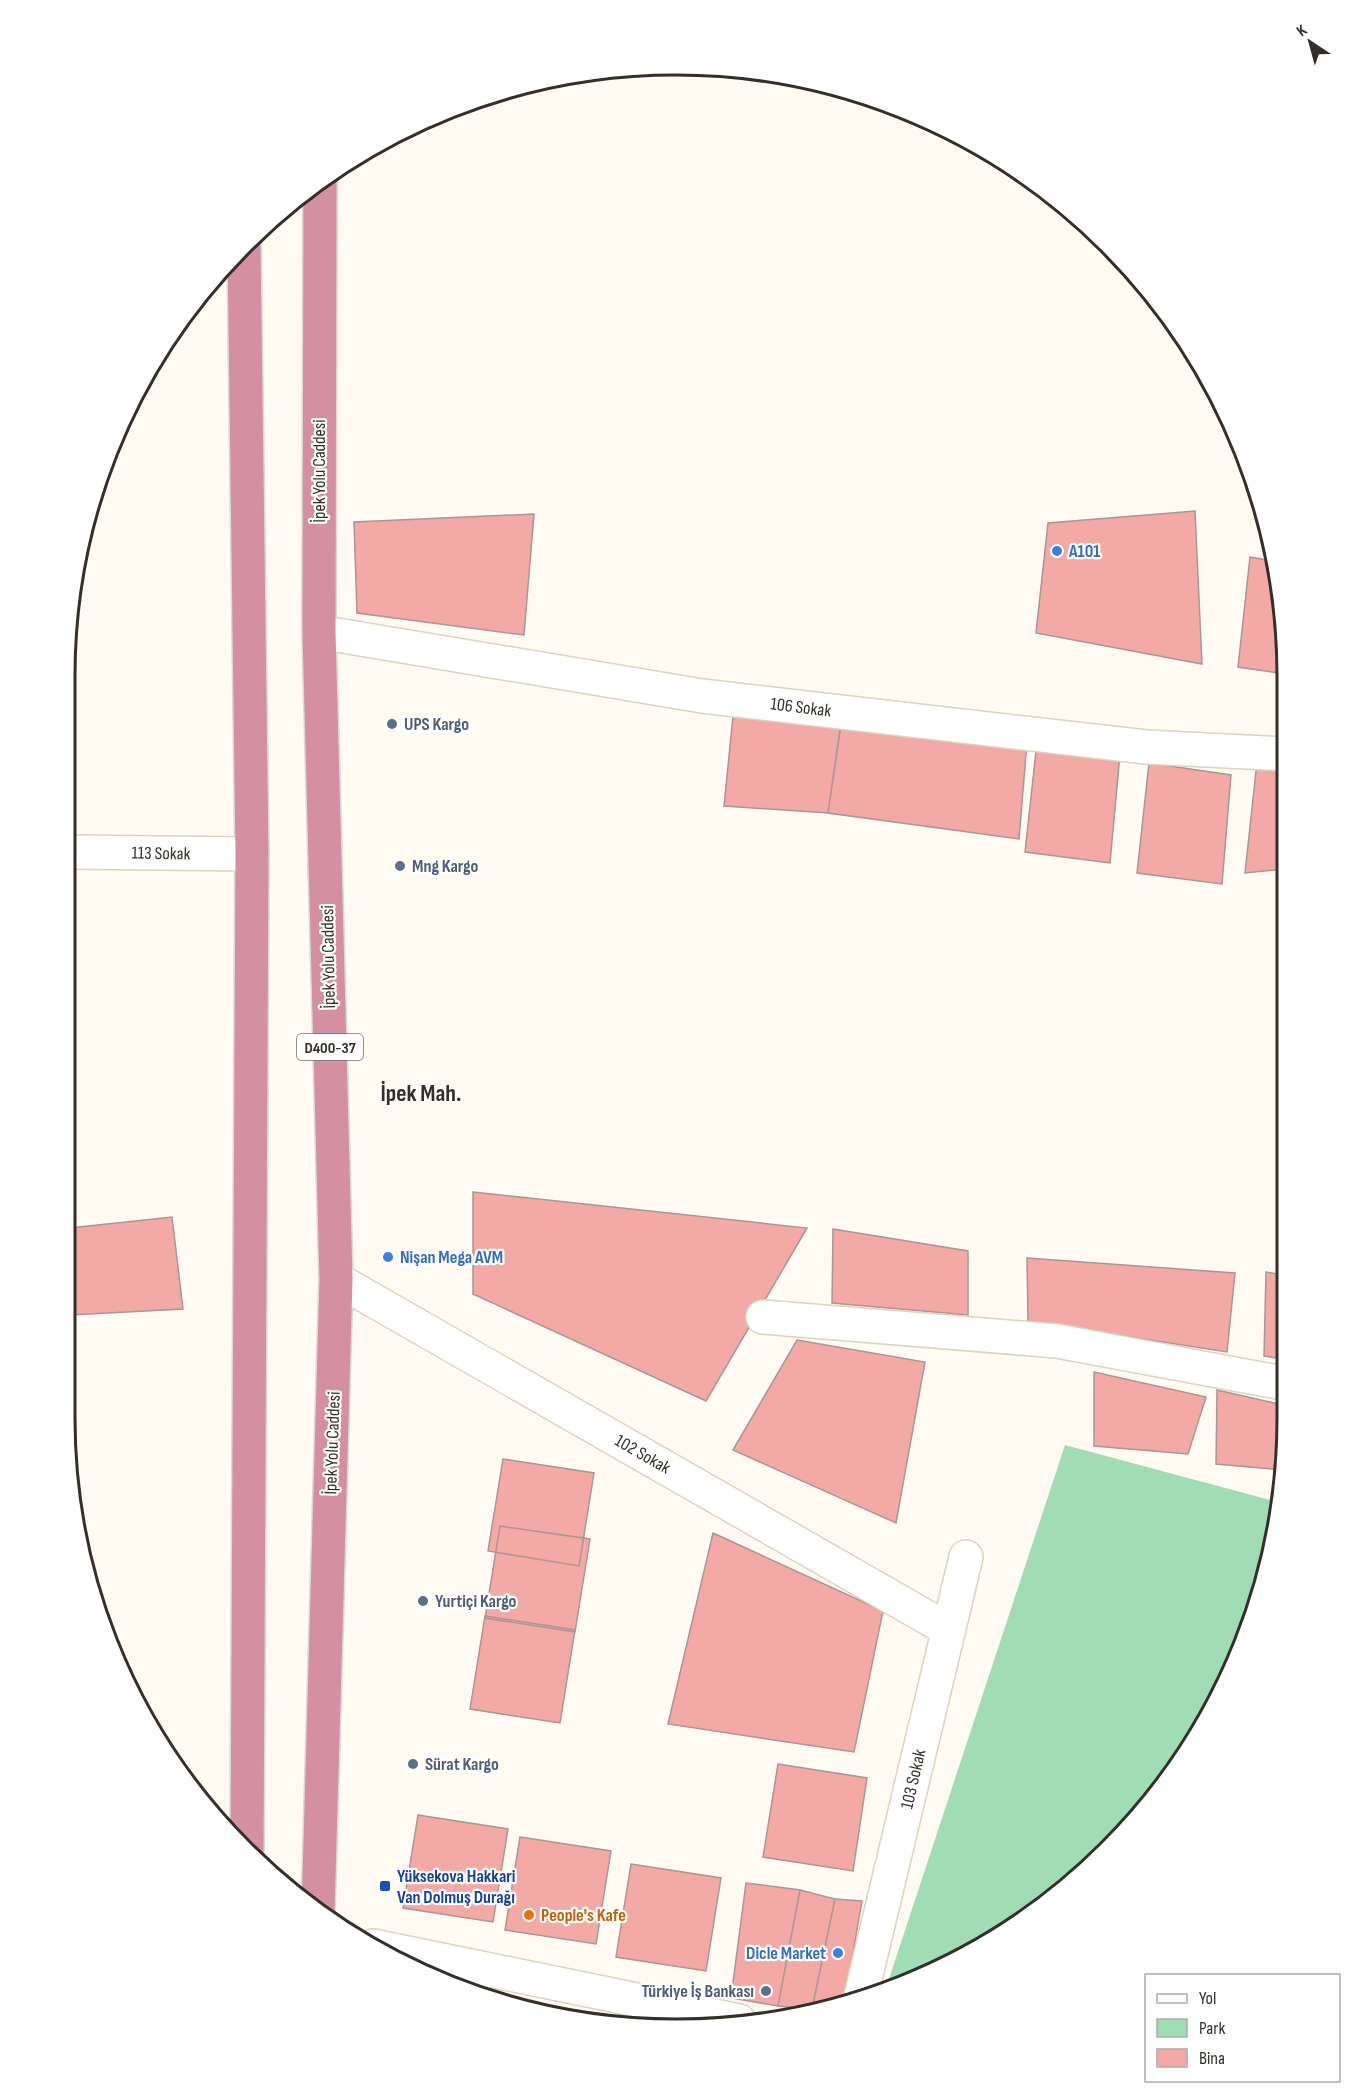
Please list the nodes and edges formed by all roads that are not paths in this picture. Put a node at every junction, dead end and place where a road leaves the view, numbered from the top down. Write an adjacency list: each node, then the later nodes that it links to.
1 (320, 192): 3 (highway, İpek Yolu Caddesi / D400-37)
2 (244, 258): 6 (highway)
3 (319, 632): 4 (street, 106 Sokak); 7 (highway, İpek Yolu Caddesi / D400-37)
4 (1277, 754)
5 (75, 852): 6 (street, 113 Sokak)
6 (252, 854): 12 (highway)
7 (336, 1279): 11 (street, 102 Sokak); 13 (highway, İpek Yolu Caddesi / D400-37)
8 (763, 1317): 9 (street)
9 (1277, 1382)
10 (966, 1557): 11 (street, 103 Sokak)
11 (949, 1630): 15 (street, 103 Sokak)
12 (247, 1839)
13 (318, 1901)
14 (400, 1952): 16 (street)
15 (863, 1989)
16 (721, 2017)

